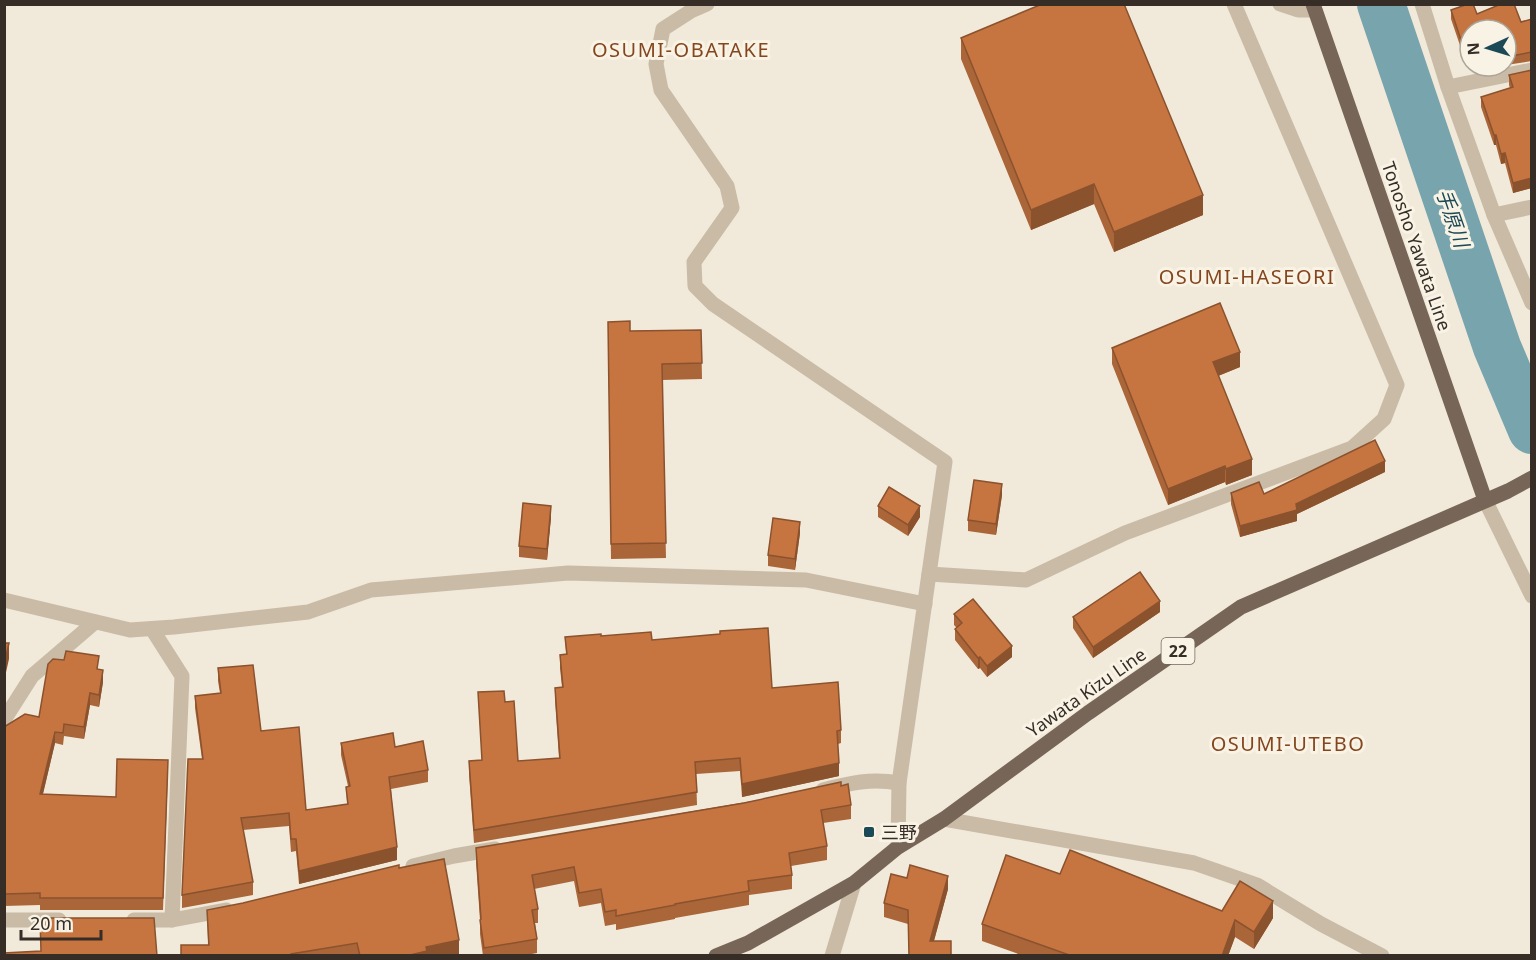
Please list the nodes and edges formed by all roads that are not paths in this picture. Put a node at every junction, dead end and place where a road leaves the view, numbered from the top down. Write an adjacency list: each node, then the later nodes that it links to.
1 (707, 4): 13 (street)
2 (1234, 4): 13 (street)
3 (1280, 4): 5 (street)
4 (1422, 4): 7 (street)
5 (1314, 7): 12 (main road, Tonosho Yawata Line)
6 (1532, 70): 7 (street)
7 (1449, 87): 9 (street)
8 (1532, 207): 9 (street)
9 (1494, 215): 10 (street)
10 (1532, 303)
11 (1532, 478): 12 (main road, Yawata Kizu Line / 22)
12 (1485, 500): 14 (street); 22 (main road, Yawata Kizu Line / 22)
13 (929, 574): 16 (street)
14 (1532, 596)
15 (4, 600): 17 (street)
16 (925, 604): 18 (street); 20 (street)
17 (95, 622): 18 (street); 19 (street)
18 (152, 629): 31 (street)
19 (4, 720)
20 (899, 783): 21 (street); 24 (street)
21 (804, 794)
22 (944, 819): 24 (main road, Yawata Kizu Line / 22); 34 (street)
23 (511, 847): 25 (street)
24 (898, 847): 26 (main road, Yawata Kizu Line / 22)
25 (398, 870)
26 (854, 883): 32 (main road, Yawata Kizu Line / 22); 33 (street)
27 (240, 908): 31 (street)
28 (4, 920): 29 (street)
29 (76, 920)
30 (124, 920): 31 (street)
31 (172, 920)
32 (716, 956)
33 (832, 956)
34 (1382, 956)

